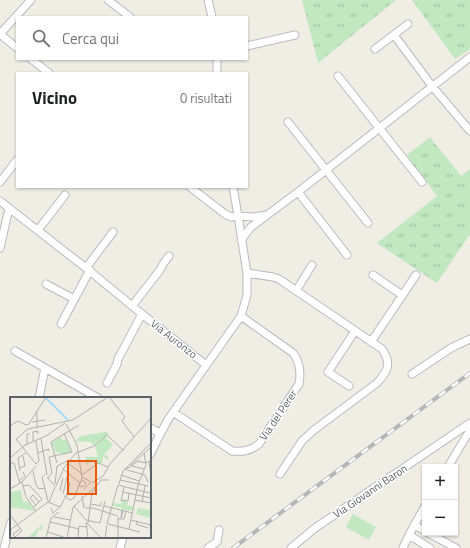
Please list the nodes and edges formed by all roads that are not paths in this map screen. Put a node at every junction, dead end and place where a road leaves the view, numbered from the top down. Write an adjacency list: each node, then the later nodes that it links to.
1 (31, 0): 5 (street)
2 (108, 0): 6 (street)
3 (208, 0): 7 (street)
4 (16, 16): 9 (street)
5 (16, 16)
6 (129, 16)
7 (212, 16)
8 (408, 24): 10 (street)
9 (0, 34): 13 (street)
10 (394, 34): 14 (street); 21 (street)
11 (295, 35): 12 (street)
12 (248, 46)
13 (16, 47)
14 (376, 49)
15 (470, 56): 21 (street)
16 (32, 60): 18 (street)
17 (217, 60): 19 (street)
18 (48, 72)
19 (217, 72)
20 (338, 76): 23 (street)
21 (432, 86): 23 (street); 24 (street)
22 (288, 122): 26 (street)
23 (379, 129): 26 (street); 28 (street)
24 (470, 130)
25 (16, 161): 27 (street)
26 (326, 170): 31 (street); 37 (street)
27 (0, 182)
28 (422, 182)
29 (191, 188): 36 (street)
30 (233, 188): 36 (street)
31 (298, 192): 35 (street); 42 (street)
32 (65, 195): 38 (street)
33 (0, 201): 34 (street, Via Auronzo)
34 (9, 208): 38 (street, Via Auronzo); 41 (street)
35 (267, 215): 36 (street); 40 (street)
36 (238, 216): 40 (street)
37 (368, 222)
38 (38, 230): 45 (street, Via Auronzo)
39 (113, 232): 45 (street)
40 (242, 240): 46 (street)
41 (0, 248)
42 (347, 255)
43 (169, 256): 53 (street)
44 (312, 265): 50 (street)
45 (88, 269): 52 (street); 53 (street, Via Auronzo)
46 (247, 273): 50 (street); 55 (street)
47 (416, 274): 51 (street)
48 (372, 275): 51 (street)
49 (46, 284): 52 (street)
50 (296, 291): 57 (street)
51 (402, 295): 59 (street)
52 (74, 299): 56 (street)
53 (132, 306): 54 (street, Via Auronzo)
54 (142, 314): 61 (street, Via Auronzo); 64 (street, Via Auronzo)
55 (241, 316): 61 (street); 68 (street, Via del Perer)
56 (61, 324)
57 (355, 331): 59 (street); 65 (street)
58 (470, 339): 63 (street)
59 (371, 342): 75 (street)
60 (15, 351): 62 (street)
61 (206, 365): 68 (street)
62 (45, 368): 66 (street); 67 (street)
63 (412, 374)
64 (107, 382)
65 (349, 386)
66 (39, 397)
67 (96, 397)
68 (173, 412): 71 (street)
69 (470, 423): 87 (street, Via Giovanni Baron)
70 (151, 428): 71 (street)
71 (160, 433): 73 (street)
72 (469, 433): 74 (street)
73 (151, 453)
74 (450, 464)
75 (280, 474)
76 (422, 511): 77 (street)
77 (414, 525): 79 (street); 81 (street)
78 (10, 526): 84 (street)
79 (422, 529)
80 (219, 530): 86 (street)
81 (409, 535): 88 (street); 89 (street)
82 (434, 536): 90 (street)
83 (123, 538): 85 (street)
84 (4, 548)
85 (120, 548)
86 (208, 548)
87 (291, 548)
88 (403, 548)
89 (430, 548)
90 (456, 548)

